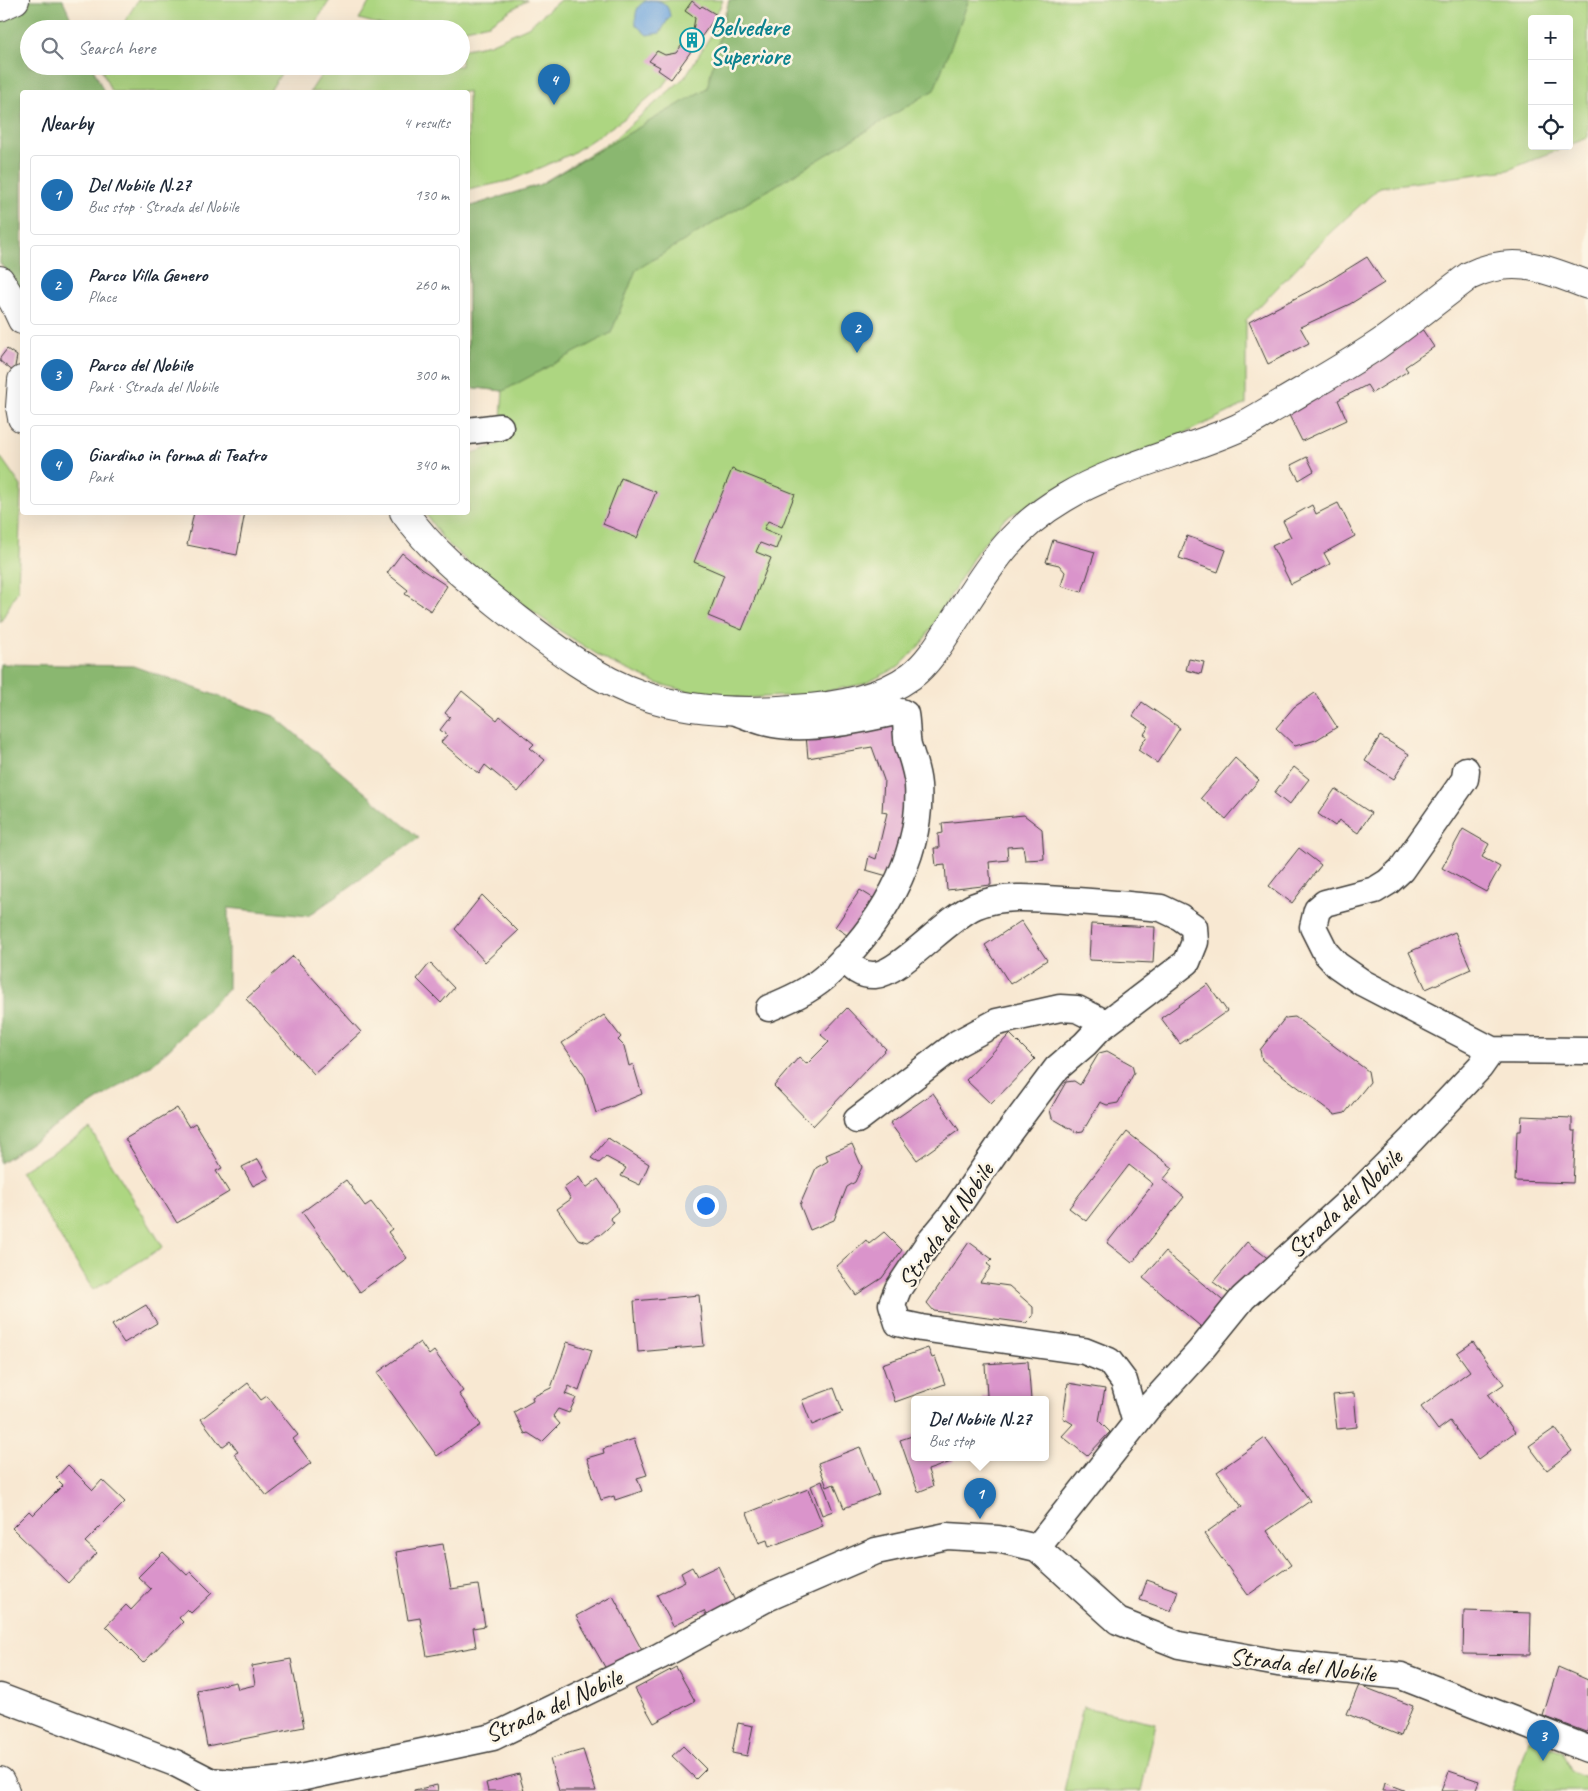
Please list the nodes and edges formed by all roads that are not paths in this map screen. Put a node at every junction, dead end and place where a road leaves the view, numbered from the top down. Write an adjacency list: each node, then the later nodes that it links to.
1 (15, 0): 2 (street)
2 (0, 7)
3 (0, 280): 5 (street)
4 (1588, 285): 9 (street)
5 (20, 316)
6 (500, 427): 7 (street)
7 (470, 431)
8 (406, 515): 9 (street)
9 (734, 711): 11 (street)
10 (1466, 770): 14 (street)
11 (844, 958): 12 (street); 13 (street, Strada del Nobile)
12 (769, 1008)
13 (1099, 1029): 16 (street); 17 (street, Strada del Nobile)
14 (1492, 1050): 15 (street); 17 (street, Strada del Nobile)
15 (1588, 1051)
16 (857, 1120)
17 (1136, 1423): 18 (street, Strada del Nobile)
18 (1037, 1548): 20 (street, Strada del Nobile); 24 (street, Strada del Nobile)
19 (0, 1697): 23 (street, Strada del Nobile)
20 (1588, 1749)
21 (0, 1781): 25 (street)
22 (0, 1786): 25 (street)
23 (213, 1786): 24 (street, Strada del Nobile)
24 (278, 1786)
25 (4, 1791)

